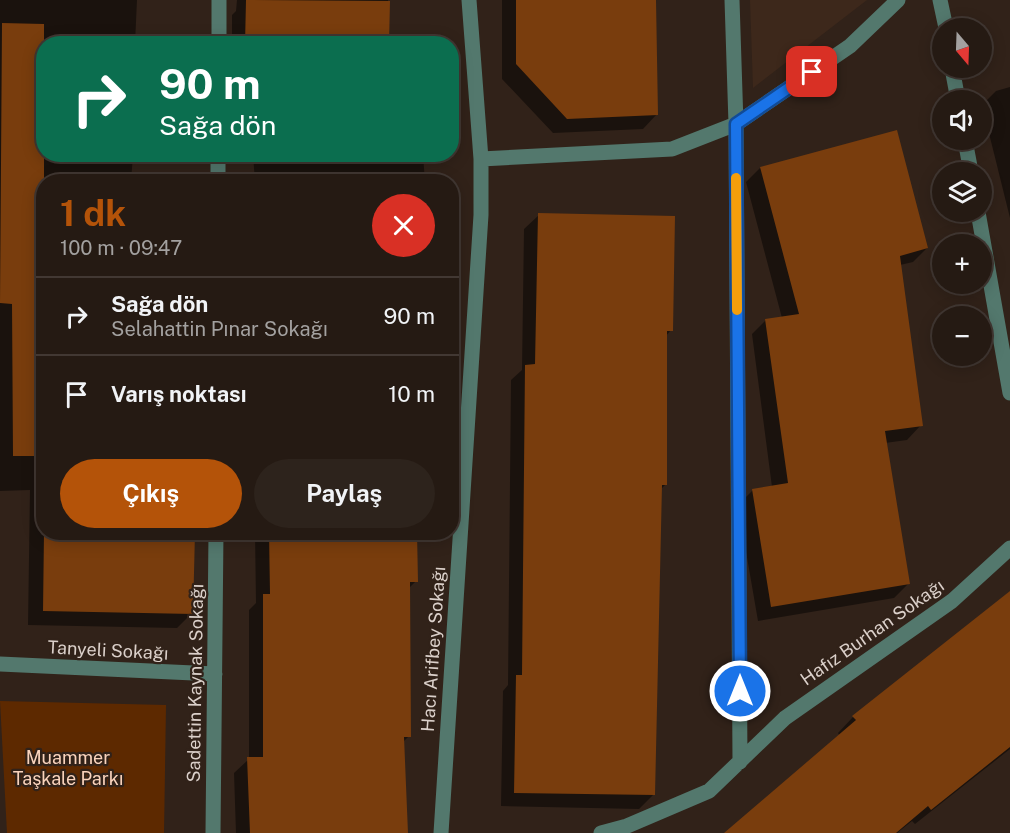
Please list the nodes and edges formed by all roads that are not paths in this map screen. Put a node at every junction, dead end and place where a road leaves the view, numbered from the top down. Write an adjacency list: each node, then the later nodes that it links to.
1 (219, 0): 7 (street)
2 (469, 0): 9 (street, Hacı Arifbey Sokağı)
3 (732, 0): 8 (street)
4 (897, 0): 8 (street)
5 (940, 0): 6 (street)
6 (943, 18)
7 (219, 36)
8 (736, 124): 9 (street); 16 (street)
9 (481, 159): 18 (street, Hacı Arifbey Sokağı)
10 (980, 222): 11 (street)
11 (1010, 393)
12 (216, 540): 15 (street, Sadettin Kaynak Sokağı)
13 (1010, 548): 16 (street, Hafız Burhan Sokağı)
14 (0, 664): 15 (street, Tanyeli Sokağı)
15 (215, 674): 17 (street, Sadettin Kaynak Sokağı)
16 (740, 762): 19 (street, Hafız Burhan Sokağı)
17 (213, 833)
18 (441, 833)
19 (601, 833)

